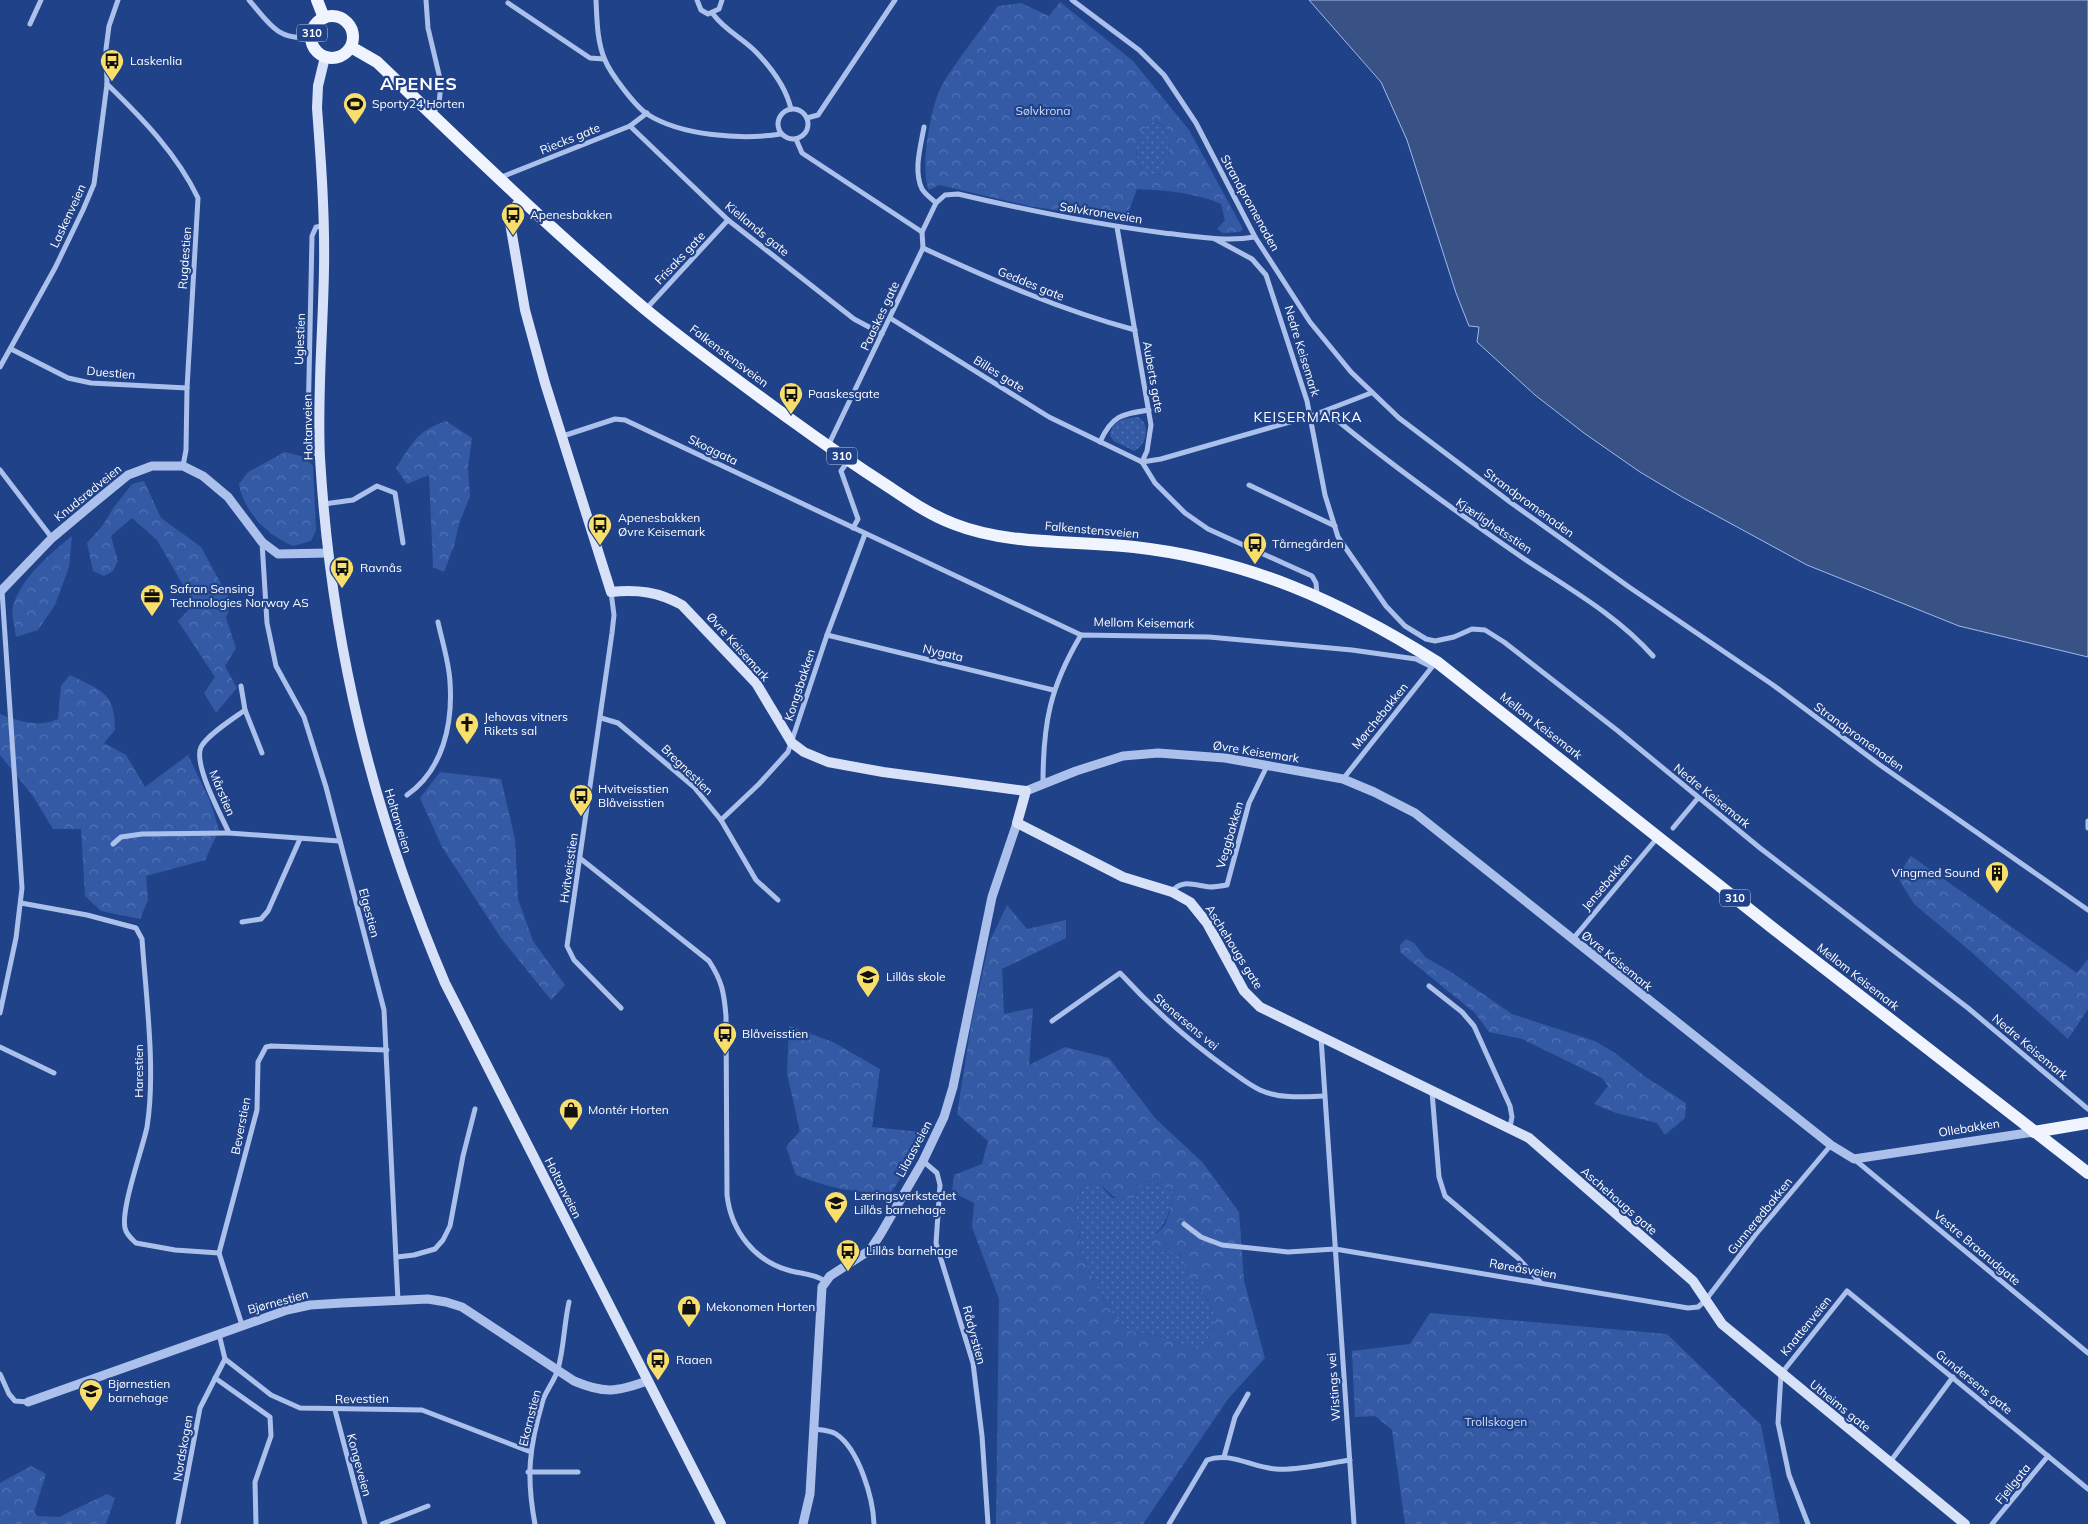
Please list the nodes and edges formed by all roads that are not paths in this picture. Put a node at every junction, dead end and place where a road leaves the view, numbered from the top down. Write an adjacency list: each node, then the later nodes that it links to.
1 (40, 0): 14 (street)
2 (118, 0): 19 (street, Laskenveien)
3 (249, 0): 15 (street)
4 (317, 0): 13 (main road, 310)
5 (426, 0): 22 (street)
6 (596, 0): 18 (street)
7 (697, 0): 12 (street)
8 (722, 0): 12 (street)
9 (894, 0): 23 (street)
10 (1072, 0): 35 (street, Strandpromenaden)
11 (508, 3): 18 (street)
12 (713, 14): 20 (street)
13 (324, 18): 15 (main road, 310); 16 (main road, 310)
14 (30, 24)
15 (311, 37): 17 (main road, 310)
16 (351, 47): 17 (main road, 310); 22 (main road, Falkenstensveien / 310)
17 (325, 57): 57 (main road, Holtanveien)
18 (604, 59): 21 (street)
19 (107, 84): 42 (street, Laskenveien); 44 (street, Rugdestien)
20 (791, 109): 23 (street); 26 (street)
21 (647, 113): 24 (street, Riecks gate); 26 (street)
22 (432, 114): 28 (main road, Falkenstensveien / 310)
23 (807, 118): 27 (street)
24 (630, 126): 28 (street, Riecks gate); 32 (street, Kiellands gate)
25 (924, 127): 31 (street)
26 (781, 134): 27 (street)
27 (796, 139): 34 (street)
28 (499, 178): 30 (main road, Falkenstensveien / 310)
29 (945, 195): 31 (street, Paaskes gate); 33 (street, Sølvkroneveien)
30 (521, 199): 38 (main road, Falkenstensveien / 310); 49 (main road)
31 (936, 203): 34 (street, Paaskes gate)
32 (728, 220): 38 (street, Frisaks gate); 41 (street, Kiellands gate)
33 (1117, 227): 36 (street, Sølvkroneveien); 40 (street, Auberts gate)
34 (922, 232): 37 (street, Paaskes gate)
35 (1255, 237): 36 (street, Sølvkroneveien); 45 (street, Strandpromenaden)
36 (1215, 239): 48 (street, Nedre Keisemark)
37 (923, 248): 39 (street, Paaskes gate); 40 (street, Geddes gate)
38 (645, 309): 51 (main road, Falkenstensveien / 310)
39 (890, 318): 41 (street, Paaskes gate); 50 (street, Billes gate)
40 (1134, 330): 46 (street, Auberts gate)
41 (882, 334): 51 (street, Paaskes gate)
42 (11, 349): 43 (street, Laskenveien); 44 (street, Duestien)
43 (0, 367)
44 (187, 388): 54 (street, Rugdestien)
45 (1371, 393): 47 (street); 99 (street, Strandpromenaden)
46 (1149, 410): 50 (street); 53 (street, Auberts gate)
47 (1326, 410): 48 (street); 71 (street, Kjærlighetsstien)
48 (1310, 416): 53 (street); 58 (street, Nedre Keisemark)
49 (560, 437): 59 (street, Skoggata); 66 (main road)
50 (1100, 442): 53 (street, Billes gate)
51 (828, 447): 52 (main road, Falkenstensveien / 310)
52 (848, 461): 59 (street); 67 (main road, Falkenstensveien / 310)
53 (1142, 462): 67 (street)
54 (183, 466): 61 (street, Knudsrødveien); 62 (street, Knudsrødveien)
55 (0, 470): 61 (street)
56 (1249, 485): 58 (street)
57 (324, 504): 63 (street); 64 (main road, Holtanveien)
58 (1335, 526): 84 (street, Nedre Keisemark)
59 (853, 528): 60 (street, Skoggata)
60 (865, 534): 69 (street, Kongsbakken); 70 (street, Skoggata)
61 (52, 538): 65 (street, Knudsrødveien)
62 (262, 542): 64 (street, Knudsrødveien); 93 (street, Elgestien)
63 (403, 544)
64 (328, 554): 140 (main road, Holtanveien)
65 (1, 591): 98 (street)
66 (611, 592): 76 (street, Hvitveisstien); 77 (main road, Øvre Keisemark)
67 (1317, 594): 72 (main road, Falkenstensveien / 310)
68 (438, 622): 83 (street)
69 (827, 635): 74 (street, Nygata); 77 (street, Kongsbakken)
70 (1081, 635): 72 (street, Mellom Keisemark); 74 (street, Mellom Keisemark)
71 (1653, 656)
72 (1435, 664): 80 (street, Mørchebakken); 91 (main road, Mellom Keisemark / 310)
73 (241, 686): 75 (street)
74 (1053, 690): 81 (street, Mellom Keisemark)
75 (246, 710): 78 (street); 90 (street, Mårstien)
76 (601, 718): 85 (street, Bregnestien); 95 (street, Hvitveisstien)
77 (792, 743): 82 (main road, Øvre Keisemark); 85 (street, Kongsbakken)
78 (262, 753)
79 (1267, 766): 80 (street, Øvre Keisemark); 81 (street, Øvre Keisemark); 96 (street, Veggbakken)
80 (1343, 779): 101 (street, Øvre Keisemark)
81 (1043, 783): 82 (street, Øvre Keisemark)
82 (1026, 791): 87 (main road, Lilaasveien)
83 (407, 795)
84 (1698, 798): 88 (street); 113 (street, Nedre Keisemark)
85 (721, 820): 97 (street, Bregnestien)
86 (2088, 821): 89 (street)
87 (1017, 823): 96 (main road, Aschehougs gate); 119 (street, Lilaasveien)
88 (1673, 828)
89 (2088, 828)
90 (229, 833): 92 (street, Mårstien); 94 (street)
91 (1658, 837): 101 (street, Jensebakken); 116 (main road, Mellom Keisemark / 310)
92 (300, 839): 93 (street, Mårstien); 100 (street)
93 (339, 841): 108 (street, Elgestien)
94 (113, 844)
95 (581, 859): 103 (street, Hvitveisstien); 125 (street)
96 (1172, 892): 106 (main road, Aschehougs gate)
97 (778, 900)
98 (21, 904): 104 (street); 123 (street, Harestien)
99 (2088, 910)
100 (242, 922)
101 (1572, 940): 117 (street, Øvre Keisemark)
102 (1429, 986): 115 (street)
103 (621, 1008)
104 (0, 1013)
105 (1052, 1020): 111 (street, Stenersens vei)
106 (1321, 1036): 110 (main road, Aschehougs gate); 111 (street, Wistings vei)
107 (0, 1047): 109 (street)
108 (387, 1050): 123 (street, Beverstien); 124 (street, Elgestien)
109 (54, 1073)
110 (1432, 1092): 115 (main road, Aschehougs gate); 126 (street)
111 (1324, 1096): 122 (street, Wistings vei)
112 (475, 1109): 124 (street)
113 (2088, 1109)
114 (2088, 1123): 116 (main road, Ollebakken)
115 (1510, 1127): 129 (main road, Aschehougs gate)
116 (2034, 1132): 118 (street, Ollebakken); 120 (main road, 310)
117 (1831, 1145): 118 (street, Øvre Keisemark); 129 (street, Gunnerødbakken)
118 (1854, 1159): 133 (street, Vestre Braarudgate)
119 (923, 1161): 125 (street, Lilaasveien); 162 (street, Rådyrstien)
120 (2088, 1173)
121 (1184, 1224): 122 (street)
122 (1336, 1248): 126 (street, Røreåsveien); 148 (street, Wistings vei)
123 (219, 1253): 131 (street)
124 (397, 1257): 128 (street, Elgestien)
125 (825, 1281): 144 (street)
126 (1540, 1282): 129 (street, Røreåsveien)
127 (1848, 1292): 137 (street, Knattenveien); 138 (street, Gundersens gate)
128 (398, 1301): 131 (street, Bjørnestien); 135 (street, Bjørnestien)
129 (1706, 1301): 137 (main road, Utheims gate)
130 (569, 1302): 135 (street)
131 (242, 1325): 132 (street, Bjørnestien)
132 (219, 1334): 134 (street); 142 (street, Bjørnestien)
133 (2088, 1353)
134 (225, 1359): 139 (street, Nordskogen); 143 (street, Revestien)
135 (558, 1370): 140 (street, Bjørnestien); 145 (street, Ekornstien)
136 (0, 1374): 142 (street)
137 (1780, 1374): 149 (main road, Utheims gate); 165 (street)
138 (1953, 1377): 146 (street, Gundersens gate); 149 (street)
139 (215, 1378): 154 (street, Nordskogen); 155 (street)
140 (647, 1380): 159 (main road, Holtanveien)
141 (1248, 1394): 147 (street)
142 (28, 1402)
143 (335, 1410): 145 (street, Revestien); 156 (street, Kongeveien)
144 (814, 1429): 160 (street); 161 (street)
145 (531, 1452): 150 (street, Ekornstien)
146 (2048, 1456): 152 (street, Gundersens gate); 167 (street, Fjellgata)
147 (1224, 1457): 148 (street); 163 (street)
148 (1350, 1460): 164 (street, Wistings vei)
149 (1890, 1462): 166 (main road, Utheims gate)
150 (528, 1472): 151 (street); 158 (street, Ekornstien)
151 (578, 1472)
152 (2088, 1489)
153 (428, 1506): 157 (street)
154 (178, 1524)
155 (256, 1524)
156 (365, 1524)
157 (382, 1524)
158 (535, 1524)
159 (721, 1524)
160 (803, 1524)
161 (874, 1524)
162 (988, 1524)
163 (1169, 1524)
164 (1354, 1524)
165 (1808, 1524)
166 (1965, 1524)
167 (1992, 1524)

